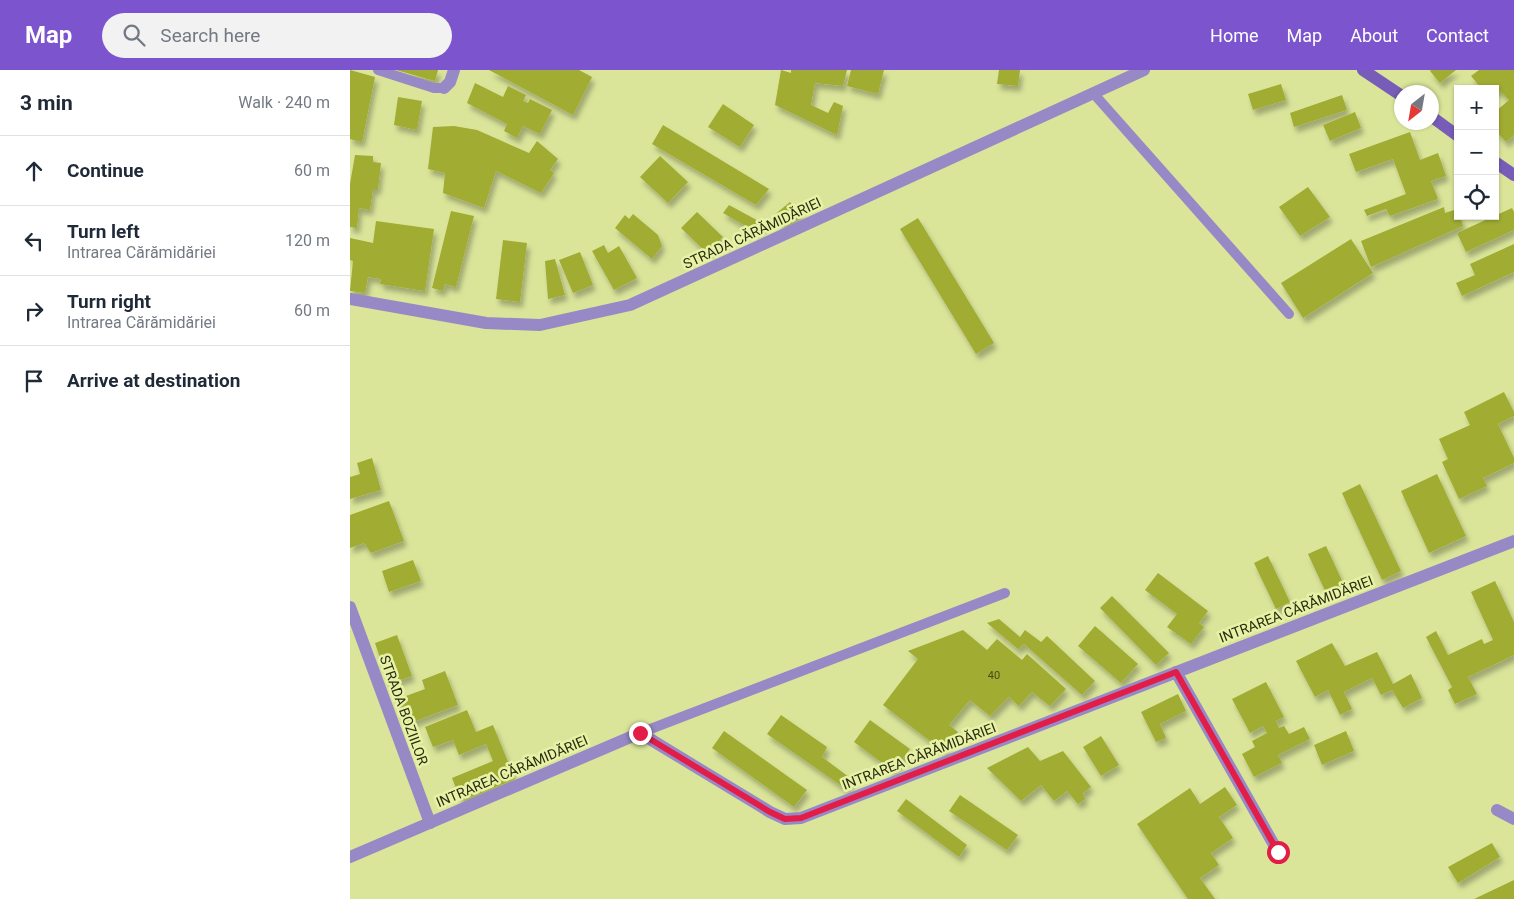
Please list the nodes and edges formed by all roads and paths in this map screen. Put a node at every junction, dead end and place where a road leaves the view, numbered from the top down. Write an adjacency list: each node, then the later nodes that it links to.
1 (378, 70): 5 (lane)
2 (454, 70): 5 (street)
3 (1144, 70): 7 (street, STRADA CĂRĂMIDĂRIEI)
4 (1364, 70): 6 (main road)
5 (444, 88)
6 (1394, 91)
7 (1094, 94): 12 (street, STRADA CĂRĂMIDĂRIEI); 13 (lane)
8 (1439, 122): 9 (main road)
9 (1454, 133)
10 (1499, 165): 11 (main road)
11 (1514, 175)
12 (350, 299)
13 (1289, 314)
14 (1514, 540): 17 (street, INTRAREA CĂRĂMIDĂRIEI)
15 (1005, 593): 18 (lane)
16 (350, 608): 21 (street, STRADA BOZIILOR)
17 (1176, 672): 18 (street, INTRAREA CĂRĂMIDĂRIEI); 22 (street)
18 (640, 733): 21 (street, INTRAREA CĂRĂMIDĂRIEI)
19 (1497, 810): 20 (street)
20 (1514, 819)
21 (430, 823): 23 (street, INTRAREA CĂRĂMIDĂRIEI)
22 (1278, 852)
23 (350, 857)

